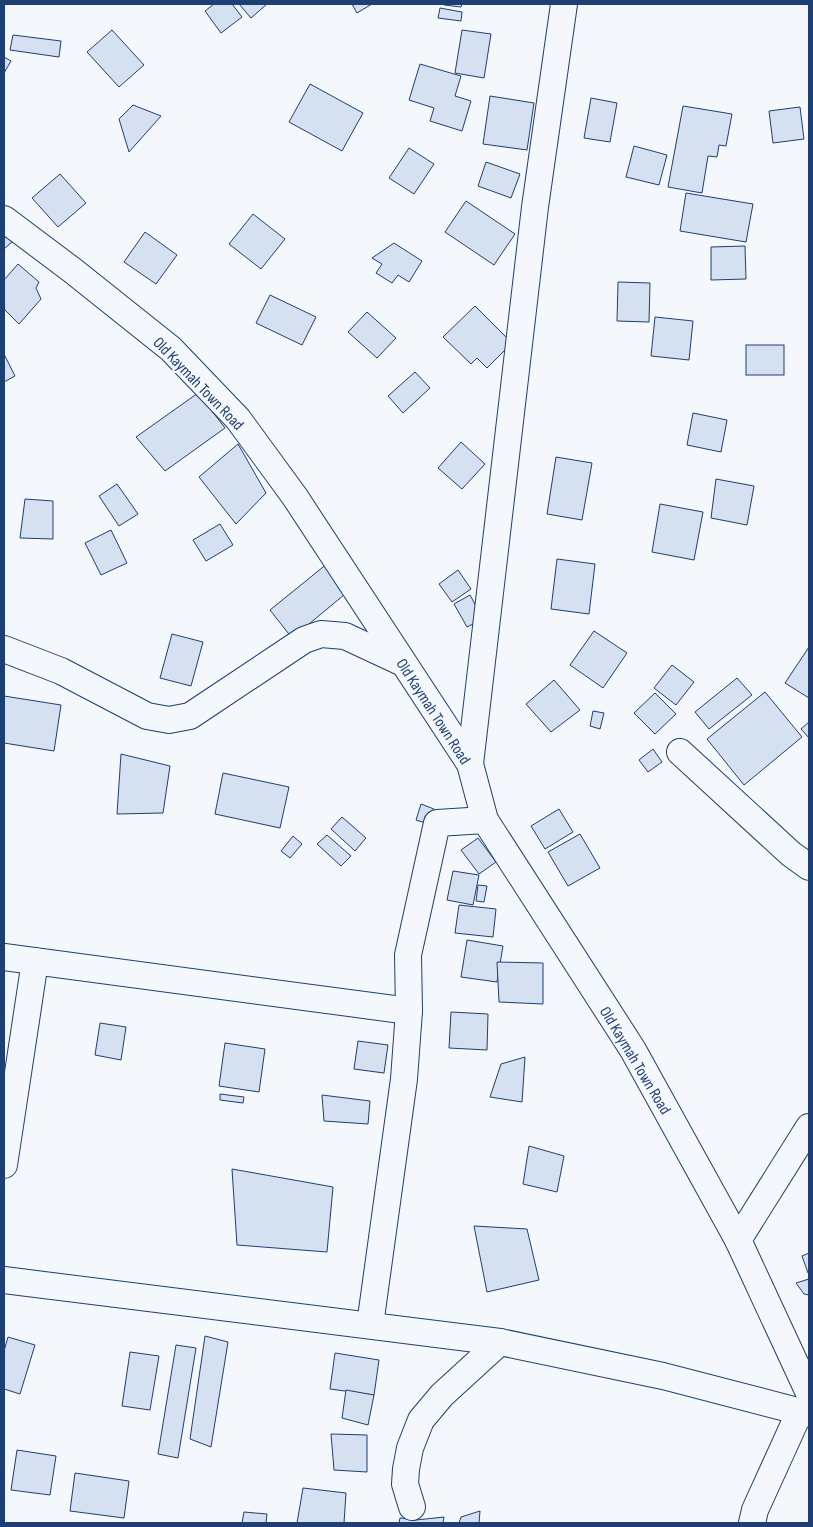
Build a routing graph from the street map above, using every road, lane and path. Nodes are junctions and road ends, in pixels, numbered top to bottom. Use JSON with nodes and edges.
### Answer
{"nodes":[{"id":1,"x":564,"y":4,"type":"edge"},
{"id":2,"x":4,"y":219,"type":"edge"},
{"id":3,"x":4,"y":649,"type":"edge"},
{"id":4,"x":403,"y":663,"type":"junction"},
{"id":5,"x":680,"y":752,"type":"dead end"},
{"id":6,"x":470,"y":764,"type":"junction"},
{"id":7,"x":485,"y":820,"type":"junction"},
{"id":8,"x":809,"y":867,"type":"edge"},
{"id":9,"x":4,"y":957,"type":"edge"},
{"id":10,"x":35,"y":961,"type":"junction"},
{"id":11,"x":409,"y":1011,"type":"junction"},
{"id":12,"x":809,"y":1127,"type":"edge"},
{"id":13,"x":4,"y":1165,"type":"edge"},
{"id":14,"x":738,"y":1240,"type":"junction"},
{"id":15,"x":4,"y":1280,"type":"edge"},
{"id":16,"x":370,"y":1325,"type":"junction"},
{"id":17,"x":500,"y":1342,"type":"junction"},
{"id":18,"x":806,"y":1406,"type":"edge"},
{"id":19,"x":412,"y":1507,"type":"dead end"},
{"id":20,"x":752,"y":1523,"type":"edge"}],
"edges":[{"from":1,"to":6,"type":"street"},
{"from":2,"to":4,"type":"street","name":"Old Kaymah Town Road"},
{"from":3,"to":4,"type":"street"},
{"from":4,"to":6,"type":"street","name":"Old Kaymah Town Road"},
{"from":5,"to":8,"type":"street"},
{"from":6,"to":7,"type":"street","name":"Old Kaymah Town Road"},
{"from":7,"to":11,"type":"street"},
{"from":7,"to":14,"type":"street","name":"Old Kaymah Town Road"},
{"from":9,"to":10,"type":"street"},
{"from":10,"to":11,"type":"street"},
{"from":10,"to":13,"type":"street"},
{"from":11,"to":16,"type":"street"},
{"from":12,"to":14,"type":"street"},
{"from":14,"to":18,"type":"street","name":"Old Kaymah Town Road"},
{"from":15,"to":16,"type":"street"},
{"from":16,"to":17,"type":"street"},
{"from":17,"to":18,"type":"street"},
{"from":17,"to":19,"type":"street"},
{"from":18,"to":20,"type":"street"}]}
